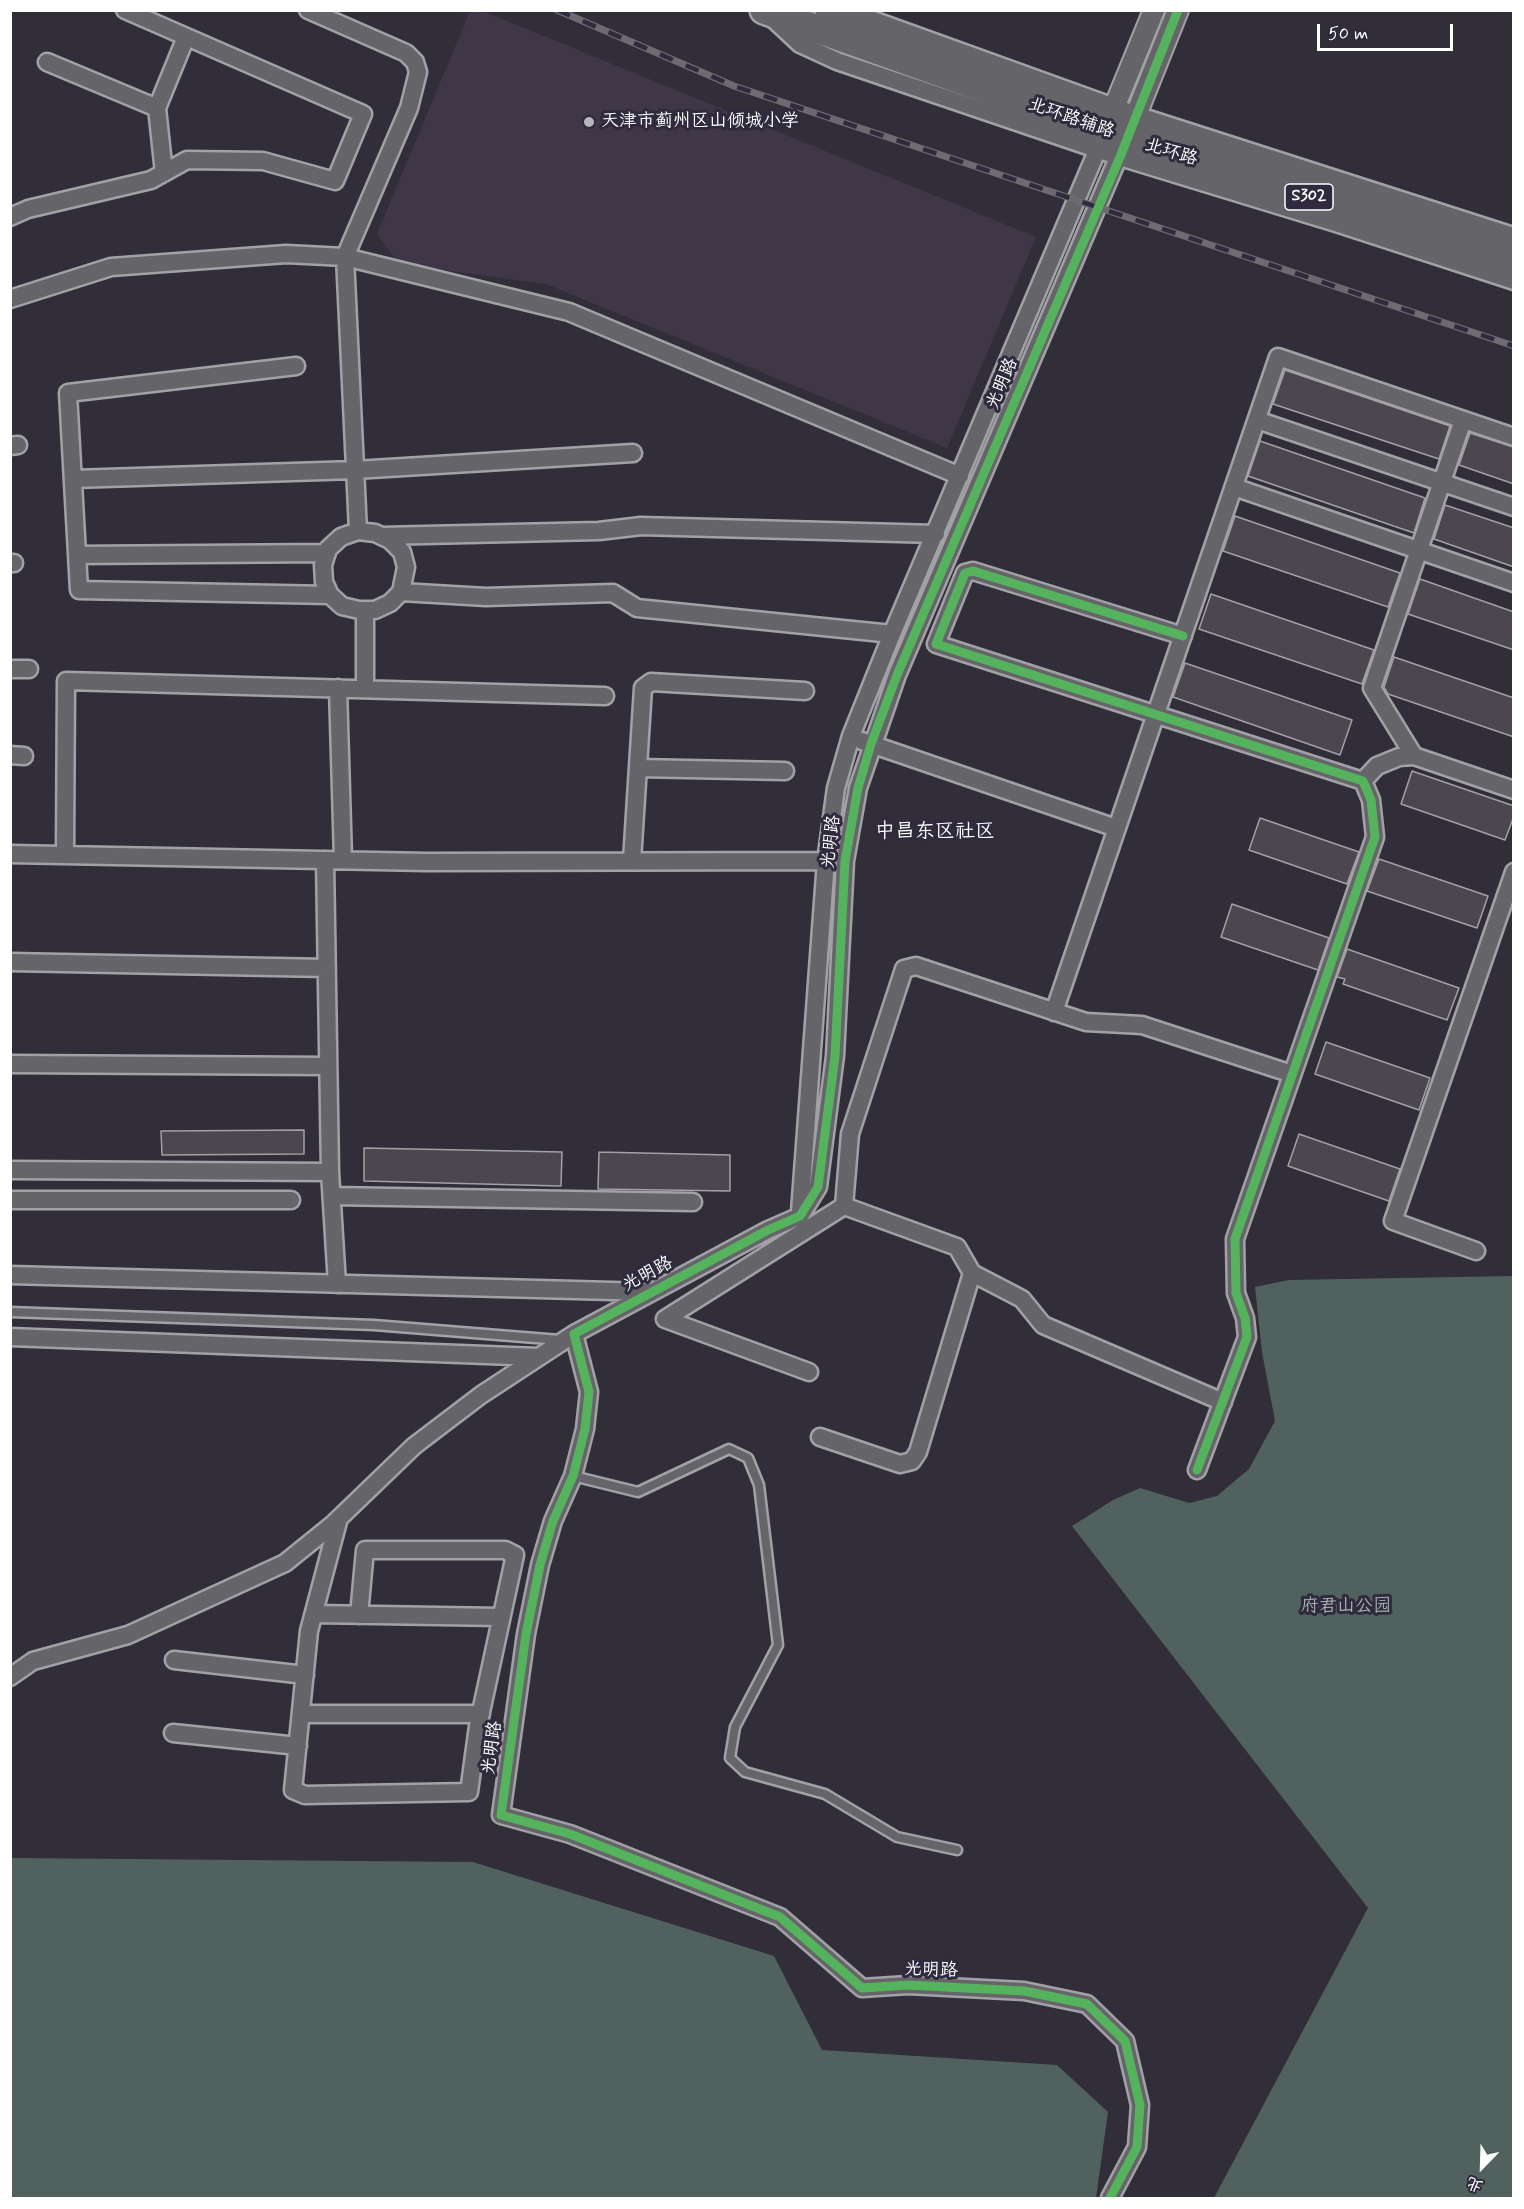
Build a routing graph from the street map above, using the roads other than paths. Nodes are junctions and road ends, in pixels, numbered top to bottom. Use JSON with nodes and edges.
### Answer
{"nodes":[{"id":1,"x":125,"y":10,"type":"edge"},
{"id":2,"x":308,"y":10,"type":"edge"},
{"id":3,"x":829,"y":10,"type":"edge"},
{"id":4,"x":1154,"y":10,"type":"edge"},
{"id":5,"x":1178,"y":10,"type":"edge"},
{"id":6,"x":765,"y":11,"type":"edge"},
{"id":7,"x":186,"y":37,"type":"junction"},
{"id":8,"x":47,"y":62,"type":"dead end"},
{"id":9,"x":157,"y":108,"type":"junction"},
{"id":10,"x":1116,"y":135,"type":"junction"},
{"id":11,"x":164,"y":173,"type":"junction"},
{"id":12,"x":10,"y":217,"type":"edge"},
{"id":13,"x":1514,"y":242,"type":"edge"},
{"id":14,"x":345,"y":257,"type":"junction"},
{"id":15,"x":1514,"y":262,"type":"edge"},
{"id":16,"x":1514,"y":281,"type":"edge"},
{"id":17,"x":12,"y":295,"type":"edge"},
{"id":18,"x":296,"y":366,"type":"dead end"},
{"id":19,"x":1257,"y":420,"type":"junction"},
{"id":20,"x":1463,"y":420,"type":"junction"},
{"id":21,"x":1514,"y":437,"type":"edge"},
{"id":22,"x":633,"y":453,"type":"dead end"},
{"id":23,"x":355,"y":470,"type":"junction"},
{"id":24,"x":960,"y":476,"type":"junction"},
{"id":25,"x":73,"y":479,"type":"junction"},
{"id":26,"x":1442,"y":482,"type":"junction"},
{"id":27,"x":1234,"y":487,"type":"junction"},
{"id":28,"x":1514,"y":507,"type":"edge"},
{"id":29,"x":358,"y":531,"type":"junction"},
{"id":30,"x":936,"y":534,"type":"junction"},
{"id":31,"x":381,"y":536,"type":"junction"},
{"id":32,"x":1418,"y":551,"type":"junction"},
{"id":33,"x":327,"y":553,"type":"junction"},
{"id":34,"x":77,"y":555,"type":"junction"},
{"id":35,"x":1514,"y":584,"type":"edge"},
{"id":36,"x":401,"y":592,"type":"junction"},
{"id":37,"x":330,"y":595,"type":"junction"},
{"id":38,"x":365,"y":610,"type":"junction"},
{"id":39,"x":892,"y":634,"type":"junction"},
{"id":40,"x":1183,"y":636,"type":"junction"},
{"id":41,"x":10,"y":669,"type":"edge"},
{"id":42,"x":29,"y":669,"type":"dead end"},
{"id":43,"x":338,"y":688,"type":"junction"},
{"id":44,"x":365,"y":689,"type":"junction"},
{"id":45,"x":805,"y":691,"type":"dead end"},
{"id":46,"x":605,"y":696,"type":"dead end"},
{"id":47,"x":1155,"y":716,"type":"junction"},
{"id":48,"x":851,"y":736,"type":"junction"},
{"id":49,"x":871,"y":744,"type":"junction"},
{"id":50,"x":1414,"y":756,"type":"junction"},
{"id":51,"x":638,"y":768,"type":"junction"},
{"id":52,"x":784,"y":771,"type":"dead end"},
{"id":53,"x":1363,"y":780,"type":"junction"},
{"id":54,"x":1514,"y":790,"type":"edge"},
{"id":55,"x":1116,"y":828,"type":"junction"},
{"id":56,"x":10,"y":854,"type":"edge"},
{"id":57,"x":65,"y":854,"type":"junction"},
{"id":58,"x":325,"y":860,"type":"junction"},
{"id":59,"x":343,"y":860,"type":"junction"},
{"id":60,"x":632,"y":861,"type":"junction"},
{"id":61,"x":826,"y":861,"type":"junction"},
{"id":62,"x":1514,"y":872,"type":"edge"},
{"id":63,"x":10,"y":962,"type":"edge"},
{"id":64,"x":327,"y":968,"type":"junction"},
{"id":65,"x":1054,"y":1012,"type":"junction"},
{"id":66,"x":10,"y":1064,"type":"edge"},
{"id":67,"x":328,"y":1066,"type":"junction"},
{"id":68,"x":1292,"y":1074,"type":"junction"},
{"id":69,"x":10,"y":1170,"type":"edge"},
{"id":70,"x":330,"y":1172,"type":"junction"},
{"id":71,"x":332,"y":1196,"type":"junction"},
{"id":72,"x":10,"y":1200,"type":"edge"},
{"id":73,"x":291,"y":1200,"type":"dead end"},
{"id":74,"x":693,"y":1202,"type":"dead end"},
{"id":75,"x":844,"y":1206,"type":"junction"},
{"id":76,"x":800,"y":1216,"type":"junction"},
{"id":77,"x":1476,"y":1251,"type":"dead end"},
{"id":78,"x":972,"y":1273,"type":"junction"},
{"id":79,"x":10,"y":1275,"type":"edge"},
{"id":80,"x":337,"y":1284,"type":"junction"},
{"id":81,"x":651,"y":1292,"type":"junction"},
{"id":82,"x":10,"y":1312,"type":"edge"},
{"id":83,"x":10,"y":1337,"type":"edge"},
{"id":84,"x":569,"y":1337,"type":"junction"},
{"id":85,"x":539,"y":1357,"type":"junction"},
{"id":86,"x":809,"y":1372,"type":"dead end"},
{"id":87,"x":1223,"y":1402,"type":"junction"},
{"id":88,"x":820,"y":1437,"type":"dead end"},
{"id":89,"x":1197,"y":1470,"type":"dead end"},
{"id":90,"x":573,"y":1476,"type":"junction"},
{"id":91,"x":339,"y":1518,"type":"junction"},
{"id":92,"x":314,"y":1614,"type":"junction"},
{"id":93,"x":358,"y":1615,"type":"junction"},
{"id":94,"x":501,"y":1617,"type":"junction"},
{"id":95,"x":174,"y":1660,"type":"dead end"},
{"id":96,"x":305,"y":1675,"type":"junction"},
{"id":97,"x":10,"y":1677,"type":"edge"},
{"id":98,"x":301,"y":1714,"type":"junction"},
{"id":99,"x":481,"y":1714,"type":"junction"},
{"id":100,"x":173,"y":1733,"type":"dead end"},
{"id":101,"x":298,"y":1746,"type":"junction"},
{"id":102,"x":957,"y":1850,"type":"dead end"},
{"id":103,"x":1110,"y":2199,"type":"edge"}],
"edges":[{"from":1,"to":7,"type":"street"},
{"from":2,"to":14,"type":"street"},
{"from":3,"to":10,"type":"highway","name":"北环路","number":"S302"},
{"from":4,"to":10,"type":"street","name":"光明路"},
{"from":5,"to":10,"type":"street","name":"光明路"},
{"from":6,"to":10,"type":"highway","name":"北环路","number":"S302"},
{"from":7,"to":9,"type":"street"},
{"from":7,"to":11,"type":"street"},
{"from":8,"to":9,"type":"street"},
{"from":9,"to":11,"type":"street"},
{"from":10,"to":13,"type":"highway","name":"北环路","number":"S302"},
{"from":10,"to":15,"type":"highway","name":"北环路","number":"S302"},
{"from":10,"to":16,"type":"street","name":"北环路辅路"},
{"from":10,"to":24,"type":"street","name":"光明路"},
{"from":10,"to":49,"type":"street","name":"光明路"},
{"from":11,"to":12,"type":"street"},
{"from":14,"to":17,"type":"street"},
{"from":14,"to":23,"type":"street"},
{"from":14,"to":24,"type":"street"},
{"from":18,"to":25,"type":"street"},
{"from":19,"to":20,"type":"street"},
{"from":19,"to":26,"type":"street"},
{"from":19,"to":27,"type":"street"},
{"from":20,"to":21,"type":"street"},
{"from":20,"to":26,"type":"street"},
{"from":22,"to":23,"type":"street"},
{"from":23,"to":25,"type":"street"},
{"from":23,"to":29,"type":"street"},
{"from":24,"to":30,"type":"street","name":"光明路"},
{"from":25,"to":34,"type":"street"},
{"from":26,"to":28,"type":"street"},
{"from":26,"to":32,"type":"street"},
{"from":27,"to":32,"type":"street"},
{"from":27,"to":40,"type":"street"},
{"from":29,"to":31,"type":"street"},
{"from":29,"to":33,"type":"street"},
{"from":30,"to":31,"type":"street"},
{"from":30,"to":39,"type":"street","name":"光明路"},
{"from":31,"to":36,"type":"street"},
{"from":32,"to":35,"type":"street"},
{"from":32,"to":50,"type":"street"},
{"from":33,"to":34,"type":"street"},
{"from":33,"to":37,"type":"street"},
{"from":34,"to":37,"type":"street"},
{"from":36,"to":38,"type":"street"},
{"from":36,"to":39,"type":"street"},
{"from":37,"to":38,"type":"street"},
{"from":38,"to":44,"type":"street"},
{"from":39,"to":48,"type":"street","name":"光明路"},
{"from":40,"to":47,"type":"street"},
{"from":40,"to":47,"type":"street"},
{"from":41,"to":42,"type":"street"},
{"from":43,"to":44,"type":"street"},
{"from":43,"to":57,"type":"street"},
{"from":43,"to":59,"type":"street"},
{"from":44,"to":46,"type":"street"},
{"from":45,"to":51,"type":"street"},
{"from":47,"to":53,"type":"street"},
{"from":47,"to":55,"type":"street"},
{"from":48,"to":49,"type":"street"},
{"from":48,"to":61,"type":"street","name":"光明路"},
{"from":49,"to":55,"type":"street"},
{"from":49,"to":76,"type":"street","name":"光明路"},
{"from":50,"to":53,"type":"street"},
{"from":50,"to":54,"type":"street"},
{"from":51,"to":52,"type":"street"},
{"from":51,"to":60,"type":"street"},
{"from":53,"to":68,"type":"street"},
{"from":55,"to":65,"type":"street"},
{"from":56,"to":57,"type":"street"},
{"from":57,"to":58,"type":"street"},
{"from":58,"to":59,"type":"street"},
{"from":58,"to":64,"type":"street"},
{"from":59,"to":60,"type":"street"},
{"from":60,"to":61,"type":"street"},
{"from":61,"to":76,"type":"street","name":"光明路"},
{"from":62,"to":77,"type":"street"},
{"from":63,"to":64,"type":"street"},
{"from":64,"to":67,"type":"street"},
{"from":65,"to":68,"type":"street"},
{"from":65,"to":75,"type":"street"},
{"from":66,"to":67,"type":"street"},
{"from":67,"to":70,"type":"street"},
{"from":68,"to":87,"type":"street"},
{"from":69,"to":70,"type":"street"},
{"from":70,"to":71,"type":"street"},
{"from":71,"to":74,"type":"street"},
{"from":71,"to":80,"type":"street"},
{"from":72,"to":73,"type":"street"},
{"from":75,"to":78,"type":"street"},
{"from":75,"to":86,"type":"street"},
{"from":76,"to":81,"type":"street","name":"光明路"},
{"from":78,"to":87,"type":"street"},
{"from":78,"to":88,"type":"street"},
{"from":79,"to":80,"type":"street"},
{"from":80,"to":81,"type":"street"},
{"from":81,"to":84,"type":"street","name":"光明路"},
{"from":82,"to":84,"type":"lane"},
{"from":83,"to":85,"type":"street"},
{"from":84,"to":85,"type":"street"},
{"from":84,"to":90,"type":"street","name":"光明路"},
{"from":85,"to":91,"type":"street"},
{"from":87,"to":89,"type":"street"},
{"from":90,"to":102,"type":"lane"},
{"from":90,"to":103,"type":"street","name":"光明路"},
{"from":91,"to":92,"type":"street"},
{"from":91,"to":97,"type":"street"},
{"from":92,"to":93,"type":"street"},
{"from":92,"to":96,"type":"street"},
{"from":93,"to":94,"type":"street"},
{"from":93,"to":94,"type":"street"},
{"from":94,"to":99,"type":"street"},
{"from":95,"to":96,"type":"street"},
{"from":96,"to":98,"type":"street"},
{"from":98,"to":99,"type":"street"},
{"from":98,"to":101,"type":"street"},
{"from":99,"to":101,"type":"street"},
{"from":100,"to":101,"type":"street"}]}
